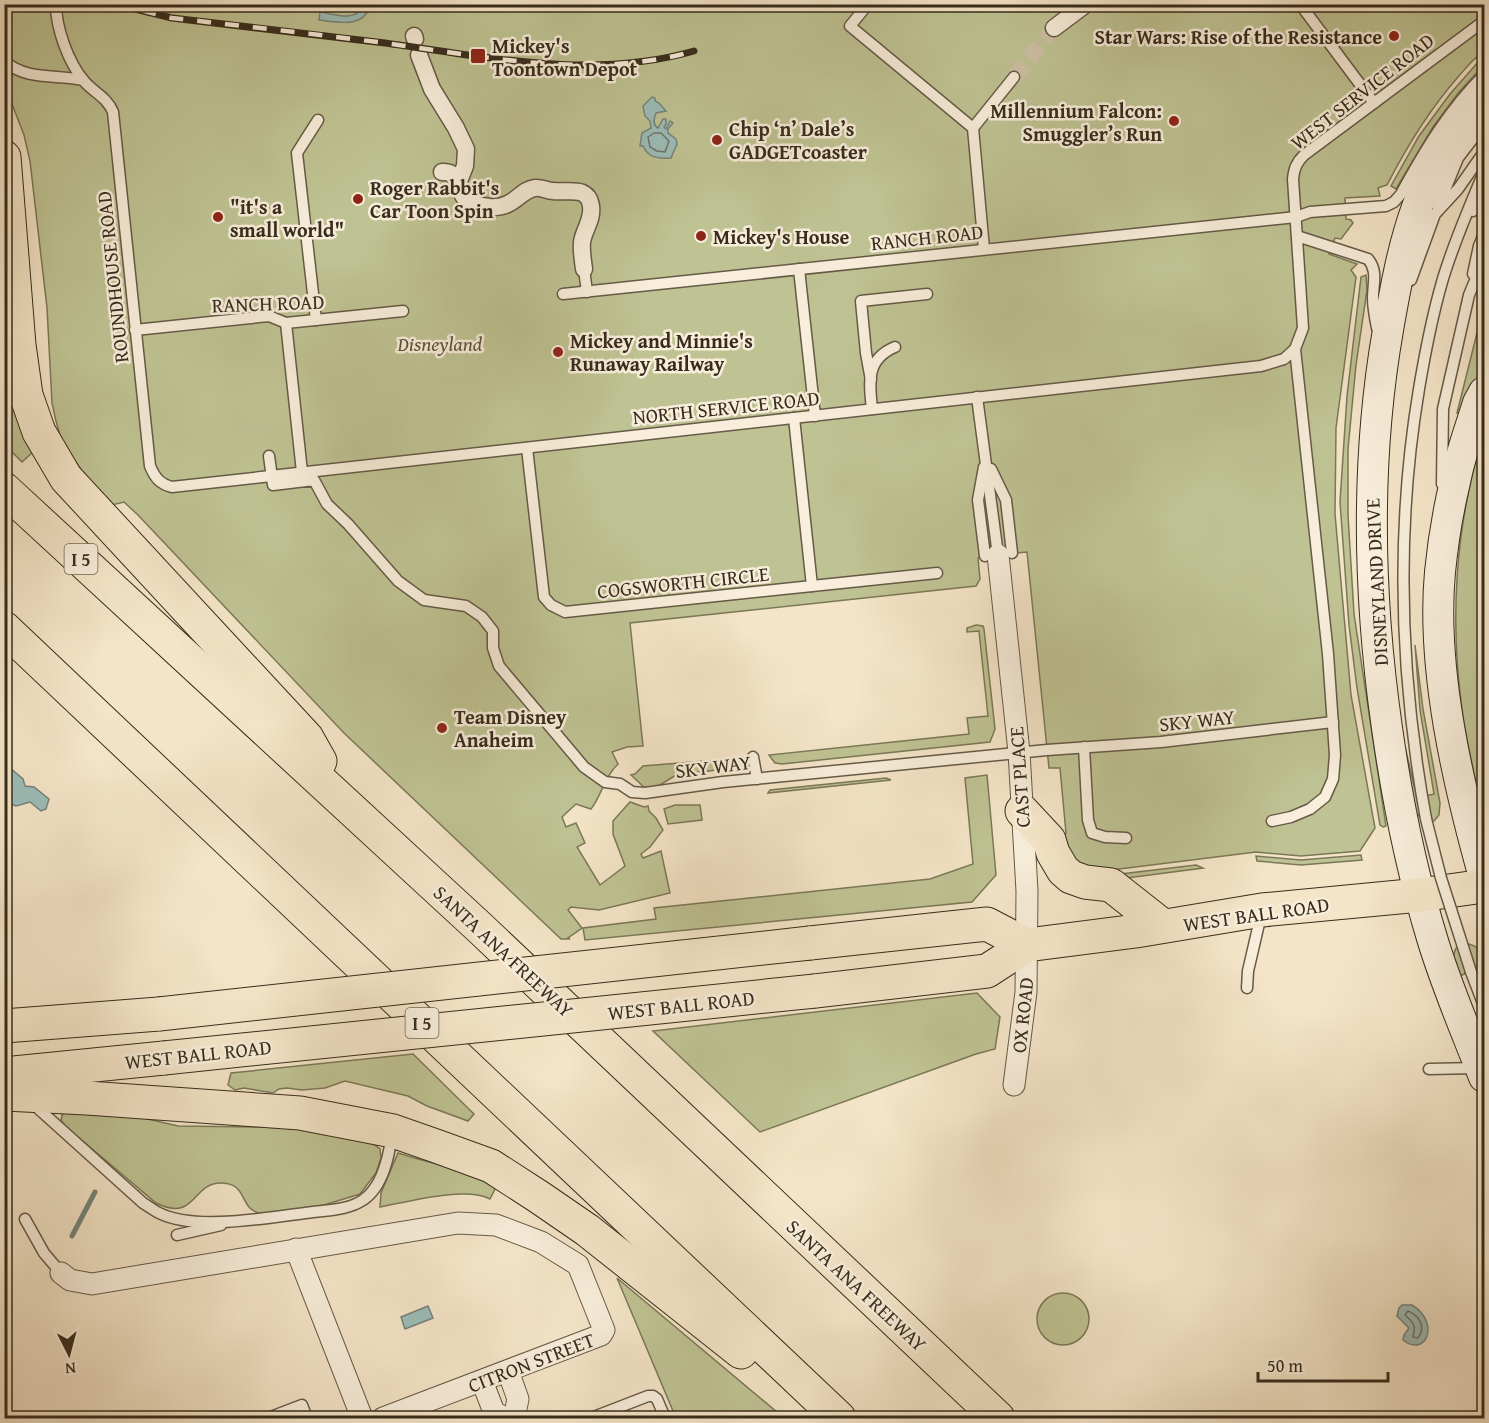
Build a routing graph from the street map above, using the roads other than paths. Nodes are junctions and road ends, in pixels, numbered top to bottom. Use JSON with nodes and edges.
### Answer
{"nodes":[{"id":1,"x":56,"y":4,"type":"edge"},
{"id":2,"x":868,"y":4,"type":"edge"},
{"id":3,"x":1086,"y":4,"type":"edge"},
{"id":4,"x":1300,"y":4,"type":"edge"},
{"id":5,"x":1485,"y":21,"type":"edge"},
{"id":6,"x":1054,"y":28,"type":"tunnel mouth"},
{"id":7,"x":416,"y":43,"type":"dead end"},
{"id":8,"x":4,"y":61,"type":"edge"},
{"id":9,"x":1485,"y":75,"type":"edge"},
{"id":10,"x":1014,"y":77,"type":"tunnel mouth"},
{"id":11,"x":83,"y":80,"type":"junction"},
{"id":12,"x":1485,"y":98,"type":"edge"},
{"id":13,"x":1374,"y":104,"type":"junction"},
{"id":14,"x":318,"y":120,"type":"dead end"},
{"id":15,"x":1485,"y":124,"type":"edge"},
{"id":16,"x":973,"y":128,"type":"junction"},
{"id":17,"x":1485,"y":152,"type":"edge"},
{"id":18,"x":4,"y":157,"type":"edge"},
{"id":19,"x":442,"y":172,"type":"dead end"},
{"id":20,"x":1485,"y":172,"type":"edge"},
{"id":21,"x":459,"y":182,"type":"junction"},
{"id":22,"x":1485,"y":187,"type":"edge"},
{"id":23,"x":1485,"y":195,"type":"edge"},
{"id":24,"x":1435,"y":214,"type":"junction"},
{"id":25,"x":1296,"y":217,"type":"junction"},
{"id":26,"x":1464,"y":223,"type":"junction"},
{"id":27,"x":1485,"y":234,"type":"edge"},
{"id":28,"x":1297,"y":236,"type":"junction"},
{"id":29,"x":984,"y":249,"type":"junction"},
{"id":30,"x":1485,"y":260,"type":"edge"},
{"id":31,"x":799,"y":268,"type":"junction"},
{"id":32,"x":584,"y":269,"type":"joint"},
{"id":33,"x":587,"y":292,"type":"junction"},
{"id":34,"x":563,"y":294,"type":"dead end"},
{"id":35,"x":927,"y":294,"type":"dead end"},
{"id":36,"x":1469,"y":295,"type":"junction"},
{"id":37,"x":403,"y":311,"type":"dead end"},
{"id":38,"x":316,"y":320,"type":"junction"},
{"id":39,"x":286,"y":323,"type":"junction"},
{"id":40,"x":135,"y":330,"type":"junction"},
{"id":41,"x":895,"y":348,"type":"dead end"},
{"id":42,"x":1295,"y":350,"type":"junction"},
{"id":43,"x":1381,"y":367,"type":"junction"},
{"id":44,"x":871,"y":380,"type":"junction"},
{"id":45,"x":1485,"y":392,"type":"edge"},
{"id":46,"x":977,"y":397,"type":"junction"},
{"id":47,"x":872,"y":409,"type":"junction"},
{"id":48,"x":815,"y":416,"type":"junction"},
{"id":49,"x":794,"y":418,"type":"junction"},
{"id":50,"x":527,"y":448,"type":"junction"},
{"id":51,"x":269,"y":456,"type":"dead end"},
{"id":52,"x":986,"y":458,"type":"junction"},
{"id":53,"x":302,"y":472,"type":"junction"},
{"id":54,"x":272,"y":476,"type":"junction"},
{"id":55,"x":157,"y":480,"type":"joint"},
{"id":56,"x":4,"y":489,"type":"edge"},
{"id":57,"x":998,"y":555,"type":"junction"},
{"id":58,"x":1440,"y":571,"type":"junction"},
{"id":59,"x":937,"y":573,"type":"dead end"},
{"id":60,"x":812,"y":586,"type":"junction"},
{"id":61,"x":4,"y":628,"type":"edge"},
{"id":62,"x":1333,"y":722,"type":"junction"},
{"id":63,"x":1084,"y":747,"type":"junction"},
{"id":64,"x":1018,"y":753,"type":"junction"},
{"id":65,"x":753,"y":757,"type":"dead end"},
{"id":66,"x":757,"y":779,"type":"junction"},
{"id":67,"x":341,"y":800,"type":"junction"},
{"id":68,"x":1022,"y":811,"type":"junction"},
{"id":69,"x":1272,"y":821,"type":"dead end"},
{"id":70,"x":1126,"y":838,"type":"dead end"},
{"id":71,"x":1485,"y":877,"type":"edge"},
{"id":72,"x":1485,"y":886,"type":"edge"},
{"id":73,"x":1420,"y":895,"type":"junction"},
{"id":74,"x":1262,"y":910,"type":"junction"},
{"id":75,"x":1163,"y":926,"type":"junction"},
{"id":76,"x":1027,"y":945,"type":"junction"},
{"id":77,"x":1247,"y":988,"type":"dead end"},
{"id":78,"x":1485,"y":1006,"type":"edge"},
{"id":79,"x":4,"y":1026,"type":"edge"},
{"id":80,"x":1430,"y":1069,"type":"dead end"},
{"id":81,"x":1483,"y":1073,"type":"edge"},
{"id":82,"x":1014,"y":1084,"type":"dead end"},
{"id":83,"x":10,"y":1088,"type":"edge"},
{"id":84,"x":393,"y":1131,"type":"junction"},
{"id":85,"x":25,"y":1219,"type":"dead end"},
{"id":86,"x":236,"y":1222,"type":"junction"},
{"id":87,"x":177,"y":1234,"type":"dead end"},
{"id":88,"x":296,"y":1249,"type":"junction"},
{"id":89,"x":61,"y":1274,"type":"joint"},
{"id":90,"x":508,"y":1371,"type":"junction"},
{"id":91,"x":482,"y":1381,"type":"junction"},
{"id":92,"x":268,"y":1419,"type":"edge"},
{"id":93,"x":307,"y":1419,"type":"edge"},
{"id":94,"x":362,"y":1419,"type":"edge"},
{"id":95,"x":383,"y":1419,"type":"edge"},
{"id":96,"x":505,"y":1419,"type":"edge"},
{"id":97,"x":514,"y":1419,"type":"edge"},
{"id":98,"x":591,"y":1419,"type":"edge"},
{"id":99,"x":665,"y":1419,"type":"edge"},
{"id":100,"x":824,"y":1419,"type":"edge"},
{"id":101,"x":839,"y":1419,"type":"edge"},
{"id":102,"x":998,"y":1419,"type":"edge"}],
"edges":[{"from":1,"to":11,"type":"lane"},
{"from":2,"to":16,"type":"lane"},
{"from":3,"to":6,"type":"street"},
{"from":4,"to":13,"type":"lane"},
{"from":5,"to":13,"type":"lane","name":"WEST SERVICE ROAD"},
{"from":7,"to":21,"type":"street"},
{"from":8,"to":11,"type":"lane"},
{"from":9,"to":25,"type":"lane","name":"RANCH ROAD"},
{"from":10,"to":16,"type":"lane"},
{"from":11,"to":40,"type":"lane","name":"ROUNDHOUSE ROAD"},
{"from":12,"to":43,"type":"main road","name":"DISNEYLAND DRIVE"},
{"from":13,"to":25,"type":"lane","name":"WEST SERVICE ROAD"},
{"from":14,"to":38,"type":"lane"},
{"from":15,"to":24,"type":"lane"},
{"from":16,"to":29,"type":"lane"},
{"from":17,"to":24,"type":"lane"},
{"from":18,"to":67,"type":"main road"},
{"from":19,"to":21,"type":"street"},
{"from":20,"to":26,"type":"lane"},
{"from":21,"to":32,"type":"street"},
{"from":22,"to":26,"type":"lane"},
{"from":23,"to":26,"type":"lane"},
{"from":24,"to":43,"type":"lane"},
{"from":25,"to":28,"type":"lane","name":"WEST SERVICE ROAD"},
{"from":25,"to":29,"type":"lane","name":"RANCH ROAD"},
{"from":26,"to":78,"type":"lane","bridge":true},
{"from":27,"to":36,"type":"lane"},
{"from":28,"to":42,"type":"lane","name":"WEST SERVICE ROAD"},
{"from":28,"to":43,"type":"lane"},
{"from":29,"to":31,"type":"lane","name":"RANCH ROAD"},
{"from":30,"to":36,"type":"lane"},
{"from":31,"to":33,"type":"lane","name":"RANCH ROAD"},
{"from":31,"to":48,"type":"lane"},
{"from":32,"to":33,"type":"lane"},
{"from":33,"to":34,"type":"lane","name":"RANCH ROAD"},
{"from":35,"to":44,"type":"lane"},
{"from":36,"to":58,"type":"lane"},
{"from":37,"to":38,"type":"lane","name":"RANCH ROAD"},
{"from":38,"to":39,"type":"lane","name":"RANCH ROAD"},
{"from":39,"to":40,"type":"lane","name":"RANCH ROAD"},
{"from":39,"to":53,"type":"lane"},
{"from":40,"to":55,"type":"lane","name":"ROUNDHOUSE ROAD"},
{"from":41,"to":44,"type":"lane"},
{"from":42,"to":46,"type":"lane","name":"NORTH SERVICE ROAD"},
{"from":42,"to":62,"type":"lane","name":"WEST SERVICE ROAD"},
{"from":43,"to":73,"type":"main road","name":"DISNEYLAND DRIVE"},
{"from":44,"to":47,"type":"lane"},
{"from":45,"to":58,"type":"main road"},
{"from":46,"to":47,"type":"lane","name":"NORTH SERVICE ROAD"},
{"from":46,"to":52,"type":"lane","name":"CAST PLACE"},
{"from":47,"to":48,"type":"lane","name":"NORTH SERVICE ROAD"},
{"from":48,"to":49,"type":"lane","name":"NORTH SERVICE ROAD"},
{"from":49,"to":50,"type":"lane","name":"NORTH SERVICE ROAD"},
{"from":49,"to":60,"type":"lane"},
{"from":50,"to":53,"type":"lane","name":"NORTH SERVICE ROAD"},
{"from":50,"to":60,"type":"lane","name":"COGSWORTH CIRCLE"},
{"from":51,"to":54,"type":"lane"},
{"from":52,"to":57,"type":"lane","name":"CAST PLACE"},
{"from":52,"to":57,"type":"lane","name":"CAST PLACE"},
{"from":53,"to":54,"type":"lane","name":"NORTH SERVICE ROAD"},
{"from":54,"to":55,"type":"lane","name":"NORTH SERVICE ROAD"},
{"from":54,"to":66,"type":"lane","name":"SKY WAY"},
{"from":56,"to":67,"type":"main road","name":"SANTA ANA FREEWAY","number":"I 5"},
{"from":57,"to":64,"type":"street","name":"CAST PLACE"},
{"from":58,"to":71,"type":"main road"},
{"from":59,"to":60,"type":"lane","name":"COGSWORTH CIRCLE"},
{"from":61,"to":101,"type":"main road","number":"I 5"},
{"from":62,"to":63,"type":"lane","name":"SKY WAY"},
{"from":62,"to":69,"type":"lane","name":"WEST SERVICE ROAD"},
{"from":63,"to":64,"type":"lane","name":"SKY WAY"},
{"from":63,"to":70,"type":"lane"},
{"from":64,"to":66,"type":"lane","name":"SKY WAY"},
{"from":64,"to":68,"type":"street","name":"CAST PLACE"},
{"from":65,"to":66,"type":"lane"},
{"from":67,"to":102,"type":"main road","name":"SANTA ANA FREEWAY","number":"I 5"},
{"from":68,"to":75,"type":"main road"},
{"from":68,"to":76,"type":"street","name":"CAST PLACE"},
{"from":72,"to":73,"type":"main road","name":"WEST BALL ROAD"},
{"from":73,"to":74,"type":"main road","name":"WEST BALL ROAD"},
{"from":73,"to":81,"type":"main road","name":"DISNEYLAND DRIVE"},
{"from":74,"to":75,"type":"main road","name":"WEST BALL ROAD"},
{"from":74,"to":77,"type":"lane"},
{"from":75,"to":76,"type":"main road","name":"WEST BALL ROAD"},
{"from":76,"to":79,"type":"main road","bridge":true},
{"from":76,"to":82,"type":"street","name":"OX ROAD"},
{"from":76,"to":83,"type":"main road","name":"WEST BALL ROAD","bridge":true},
{"from":80,"to":81,"type":"lane"},
{"from":83,"to":84,"type":"main road"},
{"from":83,"to":86,"type":"lane"},
{"from":84,"to":86,"type":"lane"},
{"from":84,"to":100,"type":"main road"},
{"from":85,"to":89,"type":"lane"},
{"from":86,"to":87,"type":"lane"},
{"from":88,"to":89,"type":"street","name":"CITRON STREET"},
{"from":88,"to":90,"type":"street","name":"CITRON STREET"},
{"from":88,"to":94,"type":"street"},
{"from":90,"to":91,"type":"street","name":"CITRON STREET"},
{"from":90,"to":97,"type":"street"},
{"from":91,"to":95,"type":"street","name":"CITRON STREET"},
{"from":91,"to":96,"type":"street"},
{"from":92,"to":93,"type":"lane"},
{"from":98,"to":99,"type":"lane"}]}
